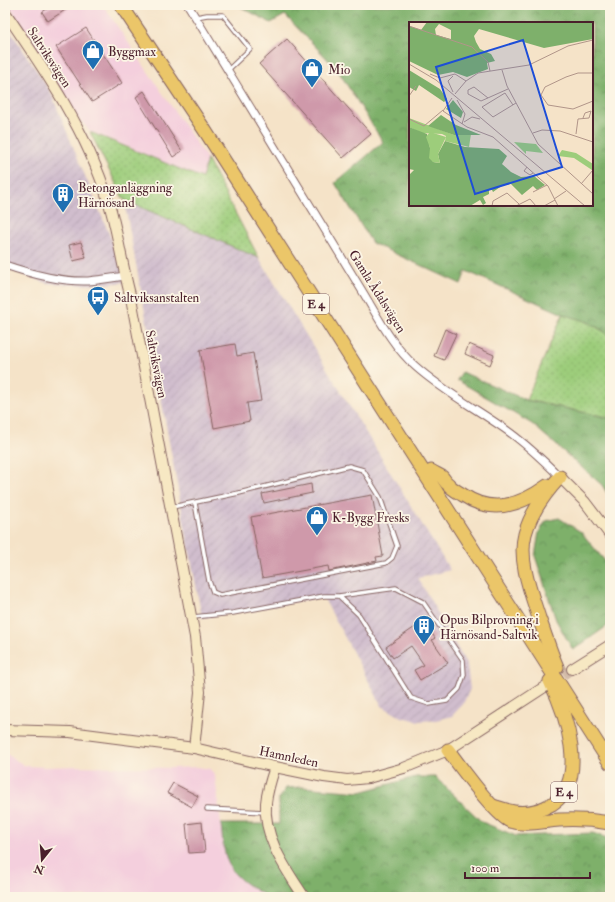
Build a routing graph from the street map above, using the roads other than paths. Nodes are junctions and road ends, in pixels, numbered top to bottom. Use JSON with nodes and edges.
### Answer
{"nodes":[{"id":1,"x":121,"y":5,"type":"edge"},
{"id":2,"x":132,"y":5,"type":"edge"},
{"id":3,"x":188,"y":5,"type":"edge"},
{"id":4,"x":5,"y":12,"type":"edge"},
{"id":5,"x":196,"y":17,"type":"junction"},
{"id":6,"x":228,"y":70,"type":"junction"},
{"id":7,"x":5,"y":265,"type":"edge"},
{"id":8,"x":125,"y":276,"type":"junction"},
{"id":9,"x":431,"y":471,"type":"junction"},
{"id":10,"x":560,"y":477,"type":"junction"},
{"id":11,"x":195,"y":503,"type":"junction"},
{"id":12,"x":171,"y":508,"type":"junction"},
{"id":13,"x":610,"y":535,"type":"edge"},
{"id":14,"x":339,"y":596,"type":"junction"},
{"id":15,"x":192,"y":618,"type":"junction"},
{"id":16,"x":610,"y":644,"type":"edge"},
{"id":17,"x":553,"y":668,"type":"junction"},
{"id":18,"x":572,"y":669,"type":"tunnel mouth"},
{"id":19,"x":546,"y":686,"type":"tunnel mouth"},
{"id":20,"x":5,"y":730,"type":"edge"},
{"id":21,"x":194,"y":748,"type":"junction"},
{"id":22,"x":610,"y":748,"type":"edge"},
{"id":23,"x":448,"y":750,"type":"junction"},
{"id":24,"x":610,"y":763,"type":"edge"},
{"id":25,"x":275,"y":767,"type":"junction"},
{"id":26,"x":493,"y":806,"type":"junction"},
{"id":27,"x":207,"y":809,"type":"dead end"},
{"id":28,"x":266,"y":812,"type":"junction"},
{"id":29,"x":610,"y":823,"type":"edge"},
{"id":30,"x":304,"y":897,"type":"edge"}],
"edges":[{"from":1,"to":17,"type":"highway","number":"E 4"},
{"from":2,"to":9,"type":"highway","number":"E 4"},
{"from":3,"to":5,"type":"street","name":"Gamla Ådalsvägen"},
{"from":4,"to":8,"type":"street","name":"Saltviksvägen"},
{"from":5,"to":6,"type":"street","name":"Gamla Ådalsvägen"},
{"from":5,"to":6,"type":"lane"},
{"from":6,"to":10,"type":"street","name":"Gamla Ådalsvägen"},
{"from":7,"to":8,"type":"street"},
{"from":8,"to":12,"type":"street","name":"Saltviksvägen"},
{"from":9,"to":10,"type":"highway","number":"E 4"},
{"from":9,"to":17,"type":"highway","number":"E 4"},
{"from":10,"to":13,"type":"street","name":"Gamla Ådalsvägen"},
{"from":10,"to":17,"type":"highway","number":"E 4"},
{"from":11,"to":11,"type":"lane"},
{"from":11,"to":12,"type":"lane"},
{"from":12,"to":15,"type":"street","name":"Saltviksvägen"},
{"from":14,"to":14,"type":"lane"},
{"from":14,"to":15,"type":"lane"},
{"from":15,"to":21,"type":"street","name":"Saltviksvägen"},
{"from":16,"to":18,"type":"street"},
{"from":17,"to":22,"type":"highway","number":"E 4"},
{"from":17,"to":24,"type":"highway","number":"E 4"},
{"from":17,"to":26,"type":"highway","number":"E 4"},
{"from":19,"to":23,"type":"street","name":"Hamnleden"},
{"from":20,"to":21,"type":"street","name":"Hamnleden"},
{"from":21,"to":25,"type":"street","name":"Hamnleden"},
{"from":23,"to":25,"type":"street","name":"Hamnleden"},
{"from":23,"to":26,"type":"highway","number":"E 4"},
{"from":25,"to":28,"type":"street"},
{"from":26,"to":29,"type":"highway","number":"E 4"},
{"from":27,"to":28,"type":"lane"},
{"from":28,"to":30,"type":"street"}]}
